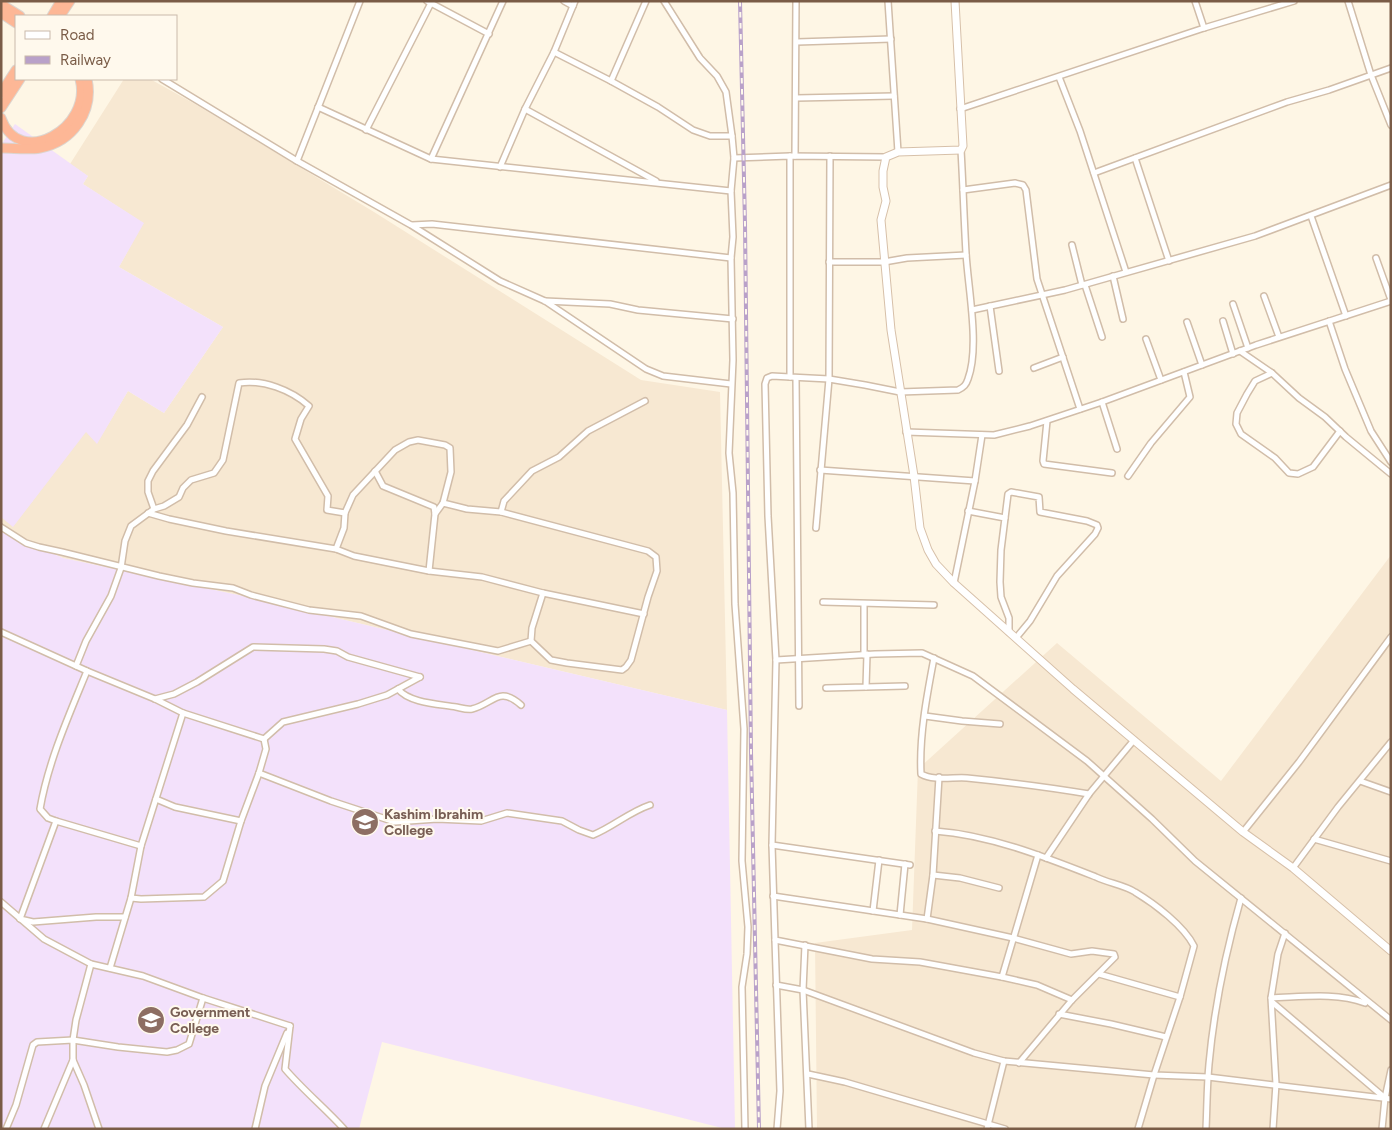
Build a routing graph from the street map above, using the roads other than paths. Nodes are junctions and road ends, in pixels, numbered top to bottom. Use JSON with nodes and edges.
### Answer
{"nodes":[{"id":1,"x":61,"y":1,"type":"edge"},
{"id":2,"x":70,"y":1,"type":"edge"},
{"id":3,"x":360,"y":1,"type":"edge"},
{"id":4,"x":503,"y":1,"type":"edge"},
{"id":5,"x":564,"y":1,"type":"edge"},
{"id":6,"x":646,"y":1,"type":"edge"},
{"id":7,"x":664,"y":1,"type":"edge"},
{"id":8,"x":796,"y":1,"type":"edge"},
{"id":9,"x":888,"y":1,"type":"edge"},
{"id":10,"x":955,"y":1,"type":"edge"},
{"id":11,"x":1195,"y":1,"type":"edge"},
{"id":12,"x":1294,"y":1,"type":"edge"},
{"id":13,"x":1348,"y":1,"type":"edge"},
{"id":14,"x":429,"y":2,"type":"edge"},
{"id":15,"x":1,"y":4,"type":"edge"},
{"id":16,"x":574,"y":4,"type":"edge"},
{"id":17,"x":1,"y":13,"type":"edge"},
{"id":18,"x":18,"y":15,"type":"edge"},
{"id":19,"x":53,"y":15,"type":"edge"},
{"id":20,"x":63,"y":15,"type":"edge"},
{"id":21,"x":15,"y":22,"type":"edge"},
{"id":22,"x":1204,"y":28,"type":"junction"},
{"id":23,"x":489,"y":34,"type":"junction"},
{"id":24,"x":891,"y":39,"type":"junction"},
{"id":25,"x":797,"y":42,"type":"junction"},
{"id":26,"x":554,"y":52,"type":"junction"},
{"id":27,"x":1391,"y":68,"type":"edge"},
{"id":28,"x":15,"y":72,"type":"edge"},
{"id":29,"x":1371,"y":74,"type":"junction"},
{"id":30,"x":1059,"y":77,"type":"junction"},
{"id":31,"x":19,"y":80,"type":"edge"},
{"id":32,"x":80,"y":80,"type":"edge"},
{"id":33,"x":87,"y":80,"type":"edge"},
{"id":34,"x":164,"y":80,"type":"edge"},
{"id":35,"x":611,"y":81,"type":"junction"},
{"id":36,"x":1,"y":93,"type":"edge"},
{"id":37,"x":894,"y":96,"type":"junction"},
{"id":38,"x":796,"y":98,"type":"junction"},
{"id":39,"x":318,"y":107,"type":"junction"},
{"id":40,"x":1,"y":108,"type":"edge"},
{"id":41,"x":525,"y":109,"type":"junction"},
{"id":42,"x":960,"y":109,"type":"junction"},
{"id":43,"x":1,"y":118,"type":"edge"},
{"id":44,"x":1391,"y":125,"type":"edge"},
{"id":45,"x":366,"y":130,"type":"junction"},
{"id":46,"x":732,"y":136,"type":"junction"},
{"id":47,"x":1,"y":148,"type":"edge"},
{"id":48,"x":961,"y":150,"type":"junction"},
{"id":49,"x":898,"y":152,"type":"junction"},
{"id":50,"x":793,"y":156,"type":"junction"},
{"id":51,"x":830,"y":156,"type":"junction"},
{"id":52,"x":886,"y":157,"type":"junction"},
{"id":53,"x":734,"y":158,"type":"junction"},
{"id":54,"x":1135,"y":158,"type":"junction"},
{"id":55,"x":431,"y":160,"type":"junction"},
{"id":56,"x":297,"y":161,"type":"junction"},
{"id":57,"x":500,"y":167,"type":"junction"},
{"id":58,"x":1094,"y":173,"type":"junction"},
{"id":59,"x":658,"y":182,"type":"junction"},
{"id":60,"x":1391,"y":185,"type":"edge"},
{"id":61,"x":963,"y":190,"type":"junction"},
{"id":62,"x":731,"y":191,"type":"junction"},
{"id":63,"x":1311,"y":216,"type":"junction"},
{"id":64,"x":411,"y":225,"type":"junction"},
{"id":65,"x":1072,"y":245,"type":"dead end"},
{"id":66,"x":966,"y":255,"type":"junction"},
{"id":67,"x":731,"y":258,"type":"junction"},
{"id":68,"x":1376,"y":258,"type":"dead end"},
{"id":69,"x":1169,"y":261,"type":"junction"},
{"id":70,"x":829,"y":262,"type":"junction"},
{"id":71,"x":884,"y":262,"type":"junction"},
{"id":72,"x":1126,"y":272,"type":"junction"},
{"id":73,"x":1112,"y":276,"type":"junction"},
{"id":74,"x":1083,"y":285,"type":"junction"},
{"id":75,"x":1042,"y":295,"type":"junction"},
{"id":76,"x":1264,"y":296,"type":"dead end"},
{"id":77,"x":1391,"y":300,"type":"edge"},
{"id":78,"x":545,"y":301,"type":"junction"},
{"id":79,"x":1233,"y":304,"type":"dead end"},
{"id":80,"x":990,"y":306,"type":"junction"},
{"id":81,"x":972,"y":310,"type":"junction"},
{"id":82,"x":1346,"y":316,"type":"junction"},
{"id":83,"x":733,"y":319,"type":"junction"},
{"id":84,"x":1124,"y":319,"type":"dead end"},
{"id":85,"x":1222,"y":321,"type":"dead end"},
{"id":86,"x":1329,"y":321,"type":"junction"},
{"id":87,"x":1188,"y":322,"type":"dead end"},
{"id":88,"x":1102,"y":337,"type":"dead end"},
{"id":89,"x":1279,"y":337,"type":"junction"},
{"id":90,"x":1146,"y":339,"type":"dead end"},
{"id":91,"x":1248,"y":348,"type":"junction"},
{"id":92,"x":1240,"y":351,"type":"junction"},
{"id":93,"x":1233,"y":354,"type":"junction"},
{"id":94,"x":1063,"y":357,"type":"junction"},
{"id":95,"x":1202,"y":365,"type":"junction"},
{"id":96,"x":1034,"y":368,"type":"dead end"},
{"id":97,"x":998,"y":370,"type":"dead end"},
{"id":98,"x":1184,"y":372,"type":"junction"},
{"id":99,"x":1272,"y":373,"type":"junction"},
{"id":100,"x":793,"y":377,"type":"junction"},
{"id":101,"x":829,"y":379,"type":"junction"},
{"id":102,"x":1161,"y":380,"type":"junction"},
{"id":103,"x":731,"y":384,"type":"junction"},
{"id":104,"x":900,"y":392,"type":"junction"},
{"id":105,"x":202,"y":397,"type":"dead end"},
{"id":106,"x":644,"y":401,"type":"dead end"},
{"id":107,"x":1102,"y":402,"type":"junction"},
{"id":108,"x":1080,"y":409,"type":"junction"},
{"id":109,"x":1048,"y":421,"type":"junction"},
{"id":110,"x":1340,"y":431,"type":"junction"},
{"id":111,"x":906,"y":432,"type":"junction"},
{"id":112,"x":982,"y":435,"type":"junction"},
{"id":113,"x":1117,"y":449,"type":"dead end"},
{"id":114,"x":1391,"y":462,"type":"edge"},
{"id":115,"x":820,"y":470,"type":"junction"},
{"id":116,"x":375,"y":471,"type":"junction"},
{"id":117,"x":1112,"y":473,"type":"dead end"},
{"id":118,"x":1391,"y":474,"type":"edge"},
{"id":119,"x":914,"y":476,"type":"junction"},
{"id":120,"x":1128,"y":476,"type":"dead end"},
{"id":121,"x":974,"y":481,"type":"junction"},
{"id":122,"x":443,"y":503,"type":"junction"},
{"id":123,"x":154,"y":508,"type":"junction"},
{"id":124,"x":968,"y":511,"type":"junction"},
{"id":125,"x":501,"y":512,"type":"junction"},
{"id":126,"x":148,"y":513,"type":"junction"},
{"id":127,"x":345,"y":514,"type":"junction"},
{"id":128,"x":434,"y":514,"type":"junction"},
{"id":129,"x":1005,"y":518,"type":"junction"},
{"id":130,"x":1,"y":526,"type":"edge"},
{"id":131,"x":816,"y":528,"type":"dead end"},
{"id":132,"x":336,"y":549,"type":"junction"},
{"id":133,"x":121,"y":568,"type":"junction"},
{"id":134,"x":429,"y":571,"type":"junction"},
{"id":135,"x":954,"y":583,"type":"junction"},
{"id":136,"x":543,"y":593,"type":"junction"},
{"id":137,"x":823,"y":602,"type":"dead end"},
{"id":138,"x":864,"y":604,"type":"junction"},
{"id":139,"x":934,"y":605,"type":"dead end"},
{"id":140,"x":644,"y":614,"type":"junction"},
{"id":141,"x":1,"y":632,"type":"edge"},
{"id":142,"x":1009,"y":632,"type":"junction"},
{"id":143,"x":1391,"y":636,"type":"edge"},
{"id":144,"x":1016,"y":638,"type":"junction"},
{"id":145,"x":532,"y":641,"type":"junction"},
{"id":146,"x":866,"y":654,"type":"junction"},
{"id":147,"x":799,"y":658,"type":"junction"},
{"id":148,"x":934,"y":658,"type":"junction"},
{"id":149,"x":776,"y":660,"type":"junction"},
{"id":150,"x":76,"y":666,"type":"junction"},
{"id":151,"x":87,"y":671,"type":"junction"},
{"id":152,"x":905,"y":686,"type":"dead end"},
{"id":153,"x":866,"y":687,"type":"junction"},
{"id":154,"x":826,"y":688,"type":"dead end"},
{"id":155,"x":398,"y":689,"type":"junction"},
{"id":156,"x":155,"y":699,"type":"junction"},
{"id":157,"x":521,"y":705,"type":"dead end"},
{"id":158,"x":799,"y":706,"type":"dead end"},
{"id":159,"x":182,"y":713,"type":"junction"},
{"id":160,"x":925,"y":716,"type":"junction"},
{"id":161,"x":1000,"y":724,"type":"dead end"},
{"id":162,"x":264,"y":739,"type":"junction"},
{"id":163,"x":1134,"y":740,"type":"junction"},
{"id":164,"x":1391,"y":742,"type":"edge"},
{"id":165,"x":259,"y":773,"type":"junction"},
{"id":166,"x":1104,"y":776,"type":"junction"},
{"id":167,"x":939,"y":777,"type":"junction"},
{"id":168,"x":1360,"y":782,"type":"junction"},
{"id":169,"x":1391,"y":792,"type":"edge"},
{"id":170,"x":1089,"y":794,"type":"junction"},
{"id":171,"x":156,"y":799,"type":"junction"},
{"id":172,"x":650,"y":805,"type":"dead end"},
{"id":173,"x":56,"y":821,"type":"junction"},
{"id":174,"x":241,"y":822,"type":"junction"},
{"id":175,"x":935,"y":830,"type":"junction"},
{"id":176,"x":1244,"y":832,"type":"junction"},
{"id":177,"x":1314,"y":839,"type":"junction"},
{"id":178,"x":772,"y":845,"type":"junction"},
{"id":179,"x":142,"y":846,"type":"junction"},
{"id":180,"x":1038,"y":855,"type":"junction"},
{"id":181,"x":1046,"y":858,"type":"junction"},
{"id":182,"x":879,"y":860,"type":"junction"},
{"id":183,"x":1391,"y":861,"type":"edge"},
{"id":184,"x":1293,"y":868,"type":"junction"},
{"id":185,"x":933,"y":875,"type":"junction"},
{"id":186,"x":999,"y":888,"type":"dead end"},
{"id":187,"x":773,"y":896,"type":"junction"},
{"id":188,"x":131,"y":898,"type":"junction"},
{"id":189,"x":1241,"y":898,"type":"junction"},
{"id":190,"x":1,"y":902,"type":"edge"},
{"id":191,"x":873,"y":911,"type":"junction"},
{"id":192,"x":900,"y":915,"type":"junction"},
{"id":193,"x":125,"y":917,"type":"junction"},
{"id":194,"x":20,"y":919,"type":"junction"},
{"id":195,"x":927,"y":919,"type":"junction"},
{"id":196,"x":1285,"y":933,"type":"junction"},
{"id":197,"x":1014,"y":938,"type":"junction"},
{"id":198,"x":775,"y":940,"type":"junction"},
{"id":199,"x":805,"y":945,"type":"junction"},
{"id":200,"x":1391,"y":951,"type":"edge"},
{"id":201,"x":91,"y":964,"type":"junction"},
{"id":202,"x":110,"y":968,"type":"junction"},
{"id":203,"x":1098,"y":974,"type":"junction"},
{"id":204,"x":1002,"y":977,"type":"junction"},
{"id":205,"x":776,"y":985,"type":"junction"},
{"id":206,"x":803,"y":990,"type":"junction"},
{"id":207,"x":1180,"y":997,"type":"junction"},
{"id":208,"x":203,"y":998,"type":"junction"},
{"id":209,"x":1072,"y":1000,"type":"junction"},
{"id":210,"x":1272,"y":1000,"type":"junction"},
{"id":211,"x":1370,"y":1004,"type":"junction"},
{"id":212,"x":1059,"y":1014,"type":"junction"},
{"id":213,"x":1391,"y":1020,"type":"edge"},
{"id":214,"x":290,"y":1026,"type":"junction"},
{"id":215,"x":1166,"y":1037,"type":"junction"},
{"id":216,"x":73,"y":1040,"type":"junction"},
{"id":217,"x":73,"y":1060,"type":"junction"},
{"id":218,"x":1004,"y":1060,"type":"junction"},
{"id":219,"x":1019,"y":1063,"type":"junction"},
{"id":220,"x":1391,"y":1070,"type":"edge"},
{"id":221,"x":808,"y":1074,"type":"junction"},
{"id":222,"x":1154,"y":1075,"type":"junction"},
{"id":223,"x":1208,"y":1077,"type":"junction"},
{"id":224,"x":1276,"y":1084,"type":"junction"},
{"id":225,"x":1388,"y":1099,"type":"edge"},
{"id":226,"x":988,"y":1126,"type":"edge"},
{"id":227,"x":6,"y":1129,"type":"edge"},
{"id":228,"x":44,"y":1129,"type":"edge"},
{"id":229,"x":99,"y":1129,"type":"edge"},
{"id":230,"x":255,"y":1129,"type":"edge"},
{"id":231,"x":344,"y":1129,"type":"edge"},
{"id":232,"x":744,"y":1129,"type":"edge"},
{"id":233,"x":777,"y":1129,"type":"edge"},
{"id":234,"x":809,"y":1129,"type":"edge"},
{"id":235,"x":1005,"y":1129,"type":"edge"},
{"id":236,"x":1138,"y":1129,"type":"edge"},
{"id":237,"x":1206,"y":1129,"type":"edge"},
{"id":238,"x":1274,"y":1129,"type":"edge"},
{"id":239,"x":1382,"y":1129,"type":"edge"}],
"edges":[{"from":1,"to":19,"type":"highway"},
{"from":2,"to":20,"type":"highway"},
{"from":3,"to":39,"type":"street"},
{"from":4,"to":23,"type":"street"},
{"from":5,"to":16,"type":"street"},
{"from":6,"to":35,"type":"street"},
{"from":7,"to":46,"type":"street"},
{"from":8,"to":25,"type":"street"},
{"from":9,"to":24,"type":"street"},
{"from":10,"to":42,"type":"street"},
{"from":11,"to":22,"type":"street"},
{"from":12,"to":22,"type":"street"},
{"from":13,"to":29,"type":"street"},
{"from":14,"to":23,"type":"street"},
{"from":14,"to":45,"type":"street"},
{"from":15,"to":18,"type":"highway"},
{"from":16,"to":26,"type":"street"},
{"from":17,"to":21,"type":"highway"},
{"from":22,"to":30,"type":"street"},
{"from":23,"to":55,"type":"street"},
{"from":24,"to":25,"type":"street"},
{"from":24,"to":37,"type":"street"},
{"from":25,"to":38,"type":"street"},
{"from":26,"to":35,"type":"street"},
{"from":26,"to":41,"type":"street"},
{"from":27,"to":29,"type":"street"},
{"from":28,"to":36,"type":"highway"},
{"from":29,"to":44,"type":"street"},
{"from":29,"to":54,"type":"street"},
{"from":30,"to":42,"type":"street"},
{"from":30,"to":58,"type":"street"},
{"from":31,"to":40,"type":"highway"},
{"from":32,"to":43,"type":"highway"},
{"from":33,"to":47,"type":"highway"},
{"from":34,"to":56,"type":"street"},
{"from":35,"to":46,"type":"street"},
{"from":37,"to":38,"type":"street"},
{"from":37,"to":49,"type":"street"},
{"from":38,"to":50,"type":"street"},
{"from":39,"to":45,"type":"street"},
{"from":39,"to":56,"type":"street"},
{"from":41,"to":57,"type":"street"},
{"from":41,"to":59,"type":"street"},
{"from":42,"to":48,"type":"street"},
{"from":45,"to":55,"type":"street"},
{"from":46,"to":53,"type":"street"},
{"from":48,"to":49,"type":"street"},
{"from":48,"to":61,"type":"street"},
{"from":49,"to":52,"type":"street"},
{"from":50,"to":51,"type":"street"},
{"from":50,"to":53,"type":"street"},
{"from":50,"to":100,"type":"street"},
{"from":51,"to":52,"type":"street"},
{"from":51,"to":70,"type":"street"},
{"from":52,"to":71,"type":"street"},
{"from":53,"to":62,"type":"street"},
{"from":54,"to":58,"type":"street"},
{"from":54,"to":69,"type":"street"},
{"from":55,"to":57,"type":"street"},
{"from":56,"to":64,"type":"street"},
{"from":57,"to":59,"type":"street"},
{"from":58,"to":72,"type":"street"},
{"from":59,"to":62,"type":"street"},
{"from":60,"to":63,"type":"street"},
{"from":61,"to":66,"type":"street"},
{"from":61,"to":75,"type":"street"},
{"from":62,"to":67,"type":"street"},
{"from":63,"to":69,"type":"street"},
{"from":63,"to":82,"type":"street"},
{"from":64,"to":67,"type":"street"},
{"from":64,"to":78,"type":"street"},
{"from":65,"to":74,"type":"street"},
{"from":66,"to":71,"type":"street"},
{"from":66,"to":81,"type":"street"},
{"from":67,"to":83,"type":"street"},
{"from":68,"to":77,"type":"street"},
{"from":69,"to":72,"type":"street"},
{"from":70,"to":71,"type":"street"},
{"from":70,"to":101,"type":"street"},
{"from":71,"to":104,"type":"street"},
{"from":72,"to":73,"type":"street"},
{"from":73,"to":74,"type":"street"},
{"from":73,"to":84,"type":"street"},
{"from":74,"to":75,"type":"street"},
{"from":74,"to":88,"type":"street"},
{"from":75,"to":80,"type":"street"},
{"from":75,"to":94,"type":"street"},
{"from":76,"to":89,"type":"street"},
{"from":77,"to":82,"type":"street"},
{"from":78,"to":83,"type":"street"},
{"from":78,"to":103,"type":"street"},
{"from":79,"to":91,"type":"street"},
{"from":80,"to":81,"type":"street"},
{"from":80,"to":97,"type":"street"},
{"from":81,"to":104,"type":"street"},
{"from":82,"to":86,"type":"street"},
{"from":83,"to":103,"type":"street"},
{"from":85,"to":93,"type":"street"},
{"from":86,"to":89,"type":"street"},
{"from":86,"to":114,"type":"street"},
{"from":87,"to":95,"type":"street"},
{"from":89,"to":91,"type":"street"},
{"from":90,"to":102,"type":"street"},
{"from":91,"to":92,"type":"street"},
{"from":92,"to":93,"type":"street"},
{"from":92,"to":99,"type":"street"},
{"from":93,"to":95,"type":"street"},
{"from":94,"to":96,"type":"street"},
{"from":94,"to":108,"type":"street"},
{"from":95,"to":98,"type":"street"},
{"from":98,"to":102,"type":"street"},
{"from":98,"to":120,"type":"street"},
{"from":99,"to":110,"type":"street"},
{"from":99,"to":110,"type":"street"},
{"from":100,"to":101,"type":"street"},
{"from":100,"to":147,"type":"street"},
{"from":100,"to":149,"type":"street"},
{"from":101,"to":104,"type":"street"},
{"from":101,"to":115,"type":"street"},
{"from":102,"to":107,"type":"street"},
{"from":103,"to":232,"type":"street"},
{"from":104,"to":111,"type":"street"},
{"from":105,"to":123,"type":"street"},
{"from":106,"to":125,"type":"street"},
{"from":107,"to":108,"type":"street"},
{"from":107,"to":113,"type":"street"},
{"from":108,"to":109,"type":"street"},
{"from":109,"to":112,"type":"street"},
{"from":109,"to":117,"type":"street"},
{"from":110,"to":118,"type":"street"},
{"from":111,"to":112,"type":"street"},
{"from":111,"to":119,"type":"street"},
{"from":112,"to":121,"type":"street"},
{"from":115,"to":119,"type":"street"},
{"from":115,"to":131,"type":"street"},
{"from":116,"to":122,"type":"street"},
{"from":116,"to":127,"type":"street"},
{"from":116,"to":128,"type":"street"},
{"from":119,"to":121,"type":"street"},
{"from":119,"to":135,"type":"street"},
{"from":121,"to":124,"type":"street"},
{"from":122,"to":125,"type":"street"},
{"from":122,"to":128,"type":"street"},
{"from":123,"to":126,"type":"street"},
{"from":123,"to":127,"type":"street"},
{"from":124,"to":129,"type":"street"},
{"from":124,"to":135,"type":"street"},
{"from":125,"to":140,"type":"street"},
{"from":126,"to":132,"type":"street"},
{"from":126,"to":133,"type":"street"},
{"from":127,"to":132,"type":"street"},
{"from":128,"to":134,"type":"street"},
{"from":129,"to":142,"type":"street"},
{"from":129,"to":144,"type":"street"},
{"from":130,"to":133,"type":"street"},
{"from":132,"to":134,"type":"street"},
{"from":133,"to":145,"type":"street"},
{"from":133,"to":150,"type":"street"},
{"from":134,"to":136,"type":"street"},
{"from":135,"to":142,"type":"street"},
{"from":136,"to":140,"type":"street"},
{"from":136,"to":145,"type":"street"},
{"from":137,"to":138,"type":"street"},
{"from":138,"to":139,"type":"street"},
{"from":138,"to":146,"type":"street"},
{"from":140,"to":145,"type":"street"},
{"from":141,"to":150,"type":"street"},
{"from":142,"to":144,"type":"street"},
{"from":143,"to":176,"type":"street"},
{"from":144,"to":163,"type":"street"},
{"from":146,"to":147,"type":"street"},
{"from":146,"to":148,"type":"street"},
{"from":146,"to":153,"type":"street"},
{"from":147,"to":149,"type":"street"},
{"from":147,"to":158,"type":"street"},
{"from":148,"to":160,"type":"street"},
{"from":148,"to":166,"type":"street"},
{"from":149,"to":178,"type":"street"},
{"from":150,"to":151,"type":"street"},
{"from":151,"to":156,"type":"street"},
{"from":151,"to":173,"type":"street"},
{"from":152,"to":153,"type":"street"},
{"from":153,"to":154,"type":"street"},
{"from":155,"to":156,"type":"street"},
{"from":155,"to":157,"type":"street"},
{"from":155,"to":162,"type":"street"},
{"from":156,"to":159,"type":"street"},
{"from":159,"to":162,"type":"street"},
{"from":159,"to":171,"type":"street"},
{"from":160,"to":161,"type":"street"},
{"from":160,"to":167,"type":"street"},
{"from":162,"to":165,"type":"street"},
{"from":163,"to":166,"type":"street"},
{"from":163,"to":176,"type":"street"},
{"from":164,"to":168,"type":"street"},
{"from":165,"to":172,"type":"street"},
{"from":165,"to":174,"type":"street"},
{"from":166,"to":170,"type":"street"},
{"from":166,"to":189,"type":"street"},
{"from":167,"to":170,"type":"street"},
{"from":167,"to":175,"type":"street"},
{"from":168,"to":169,"type":"street"},
{"from":168,"to":177,"type":"street"},
{"from":170,"to":181,"type":"street"},
{"from":171,"to":174,"type":"street"},
{"from":171,"to":179,"type":"street"},
{"from":173,"to":179,"type":"street"},
{"from":173,"to":194,"type":"street"},
{"from":174,"to":188,"type":"street"},
{"from":175,"to":180,"type":"street"},
{"from":175,"to":185,"type":"street"},
{"from":176,"to":184,"type":"street"},
{"from":177,"to":183,"type":"street"},
{"from":177,"to":184,"type":"street"},
{"from":178,"to":182,"type":"street"},
{"from":178,"to":187,"type":"street"},
{"from":179,"to":188,"type":"street"},
{"from":180,"to":181,"type":"street"},
{"from":180,"to":197,"type":"street"},
{"from":181,"to":207,"type":"street"},
{"from":182,"to":191,"type":"street"},
{"from":182,"to":192,"type":"street"},
{"from":184,"to":200,"type":"street"},
{"from":185,"to":186,"type":"street"},
{"from":185,"to":195,"type":"street"},
{"from":187,"to":191,"type":"street"},
{"from":187,"to":198,"type":"street"},
{"from":188,"to":193,"type":"street"},
{"from":189,"to":196,"type":"street"},
{"from":189,"to":223,"type":"street"},
{"from":190,"to":194,"type":"street"},
{"from":191,"to":192,"type":"street"},
{"from":192,"to":195,"type":"street"},
{"from":193,"to":194,"type":"street"},
{"from":193,"to":202,"type":"street"},
{"from":194,"to":201,"type":"street"},
{"from":195,"to":197,"type":"street"},
{"from":196,"to":210,"type":"street"},
{"from":196,"to":211,"type":"street"},
{"from":197,"to":203,"type":"street"},
{"from":197,"to":204,"type":"street"},
{"from":198,"to":199,"type":"street"},
{"from":198,"to":205,"type":"street"},
{"from":199,"to":204,"type":"street"},
{"from":199,"to":206,"type":"street"},
{"from":201,"to":202,"type":"street"},
{"from":201,"to":216,"type":"street"},
{"from":202,"to":208,"type":"street"},
{"from":203,"to":207,"type":"street"},
{"from":203,"to":209,"type":"street"},
{"from":204,"to":209,"type":"street"},
{"from":205,"to":206,"type":"street"},
{"from":205,"to":233,"type":"street"},
{"from":206,"to":218,"type":"street"},
{"from":206,"to":221,"type":"street"},
{"from":207,"to":215,"type":"street"},
{"from":208,"to":214,"type":"street"},
{"from":208,"to":216,"type":"street"},
{"from":209,"to":212,"type":"street"},
{"from":210,"to":211,"type":"street"},
{"from":210,"to":224,"type":"street"},
{"from":210,"to":225,"type":"street"},
{"from":211,"to":213,"type":"street"},
{"from":212,"to":215,"type":"street"},
{"from":212,"to":219,"type":"street"},
{"from":214,"to":230,"type":"street"},
{"from":214,"to":231,"type":"street"},
{"from":215,"to":222,"type":"street"},
{"from":216,"to":217,"type":"street"},
{"from":216,"to":227,"type":"street"},
{"from":217,"to":228,"type":"street"},
{"from":217,"to":229,"type":"street"},
{"from":218,"to":219,"type":"street"},
{"from":218,"to":226,"type":"street"},
{"from":219,"to":222,"type":"street"},
{"from":220,"to":225,"type":"street"},
{"from":221,"to":226,"type":"street"},
{"from":221,"to":234,"type":"street"},
{"from":222,"to":223,"type":"street"},
{"from":222,"to":236,"type":"street"},
{"from":223,"to":224,"type":"street"},
{"from":223,"to":237,"type":"street"},
{"from":224,"to":225,"type":"street"},
{"from":224,"to":238,"type":"street"},
{"from":225,"to":239,"type":"street"},
{"from":226,"to":235,"type":"street"}]}
